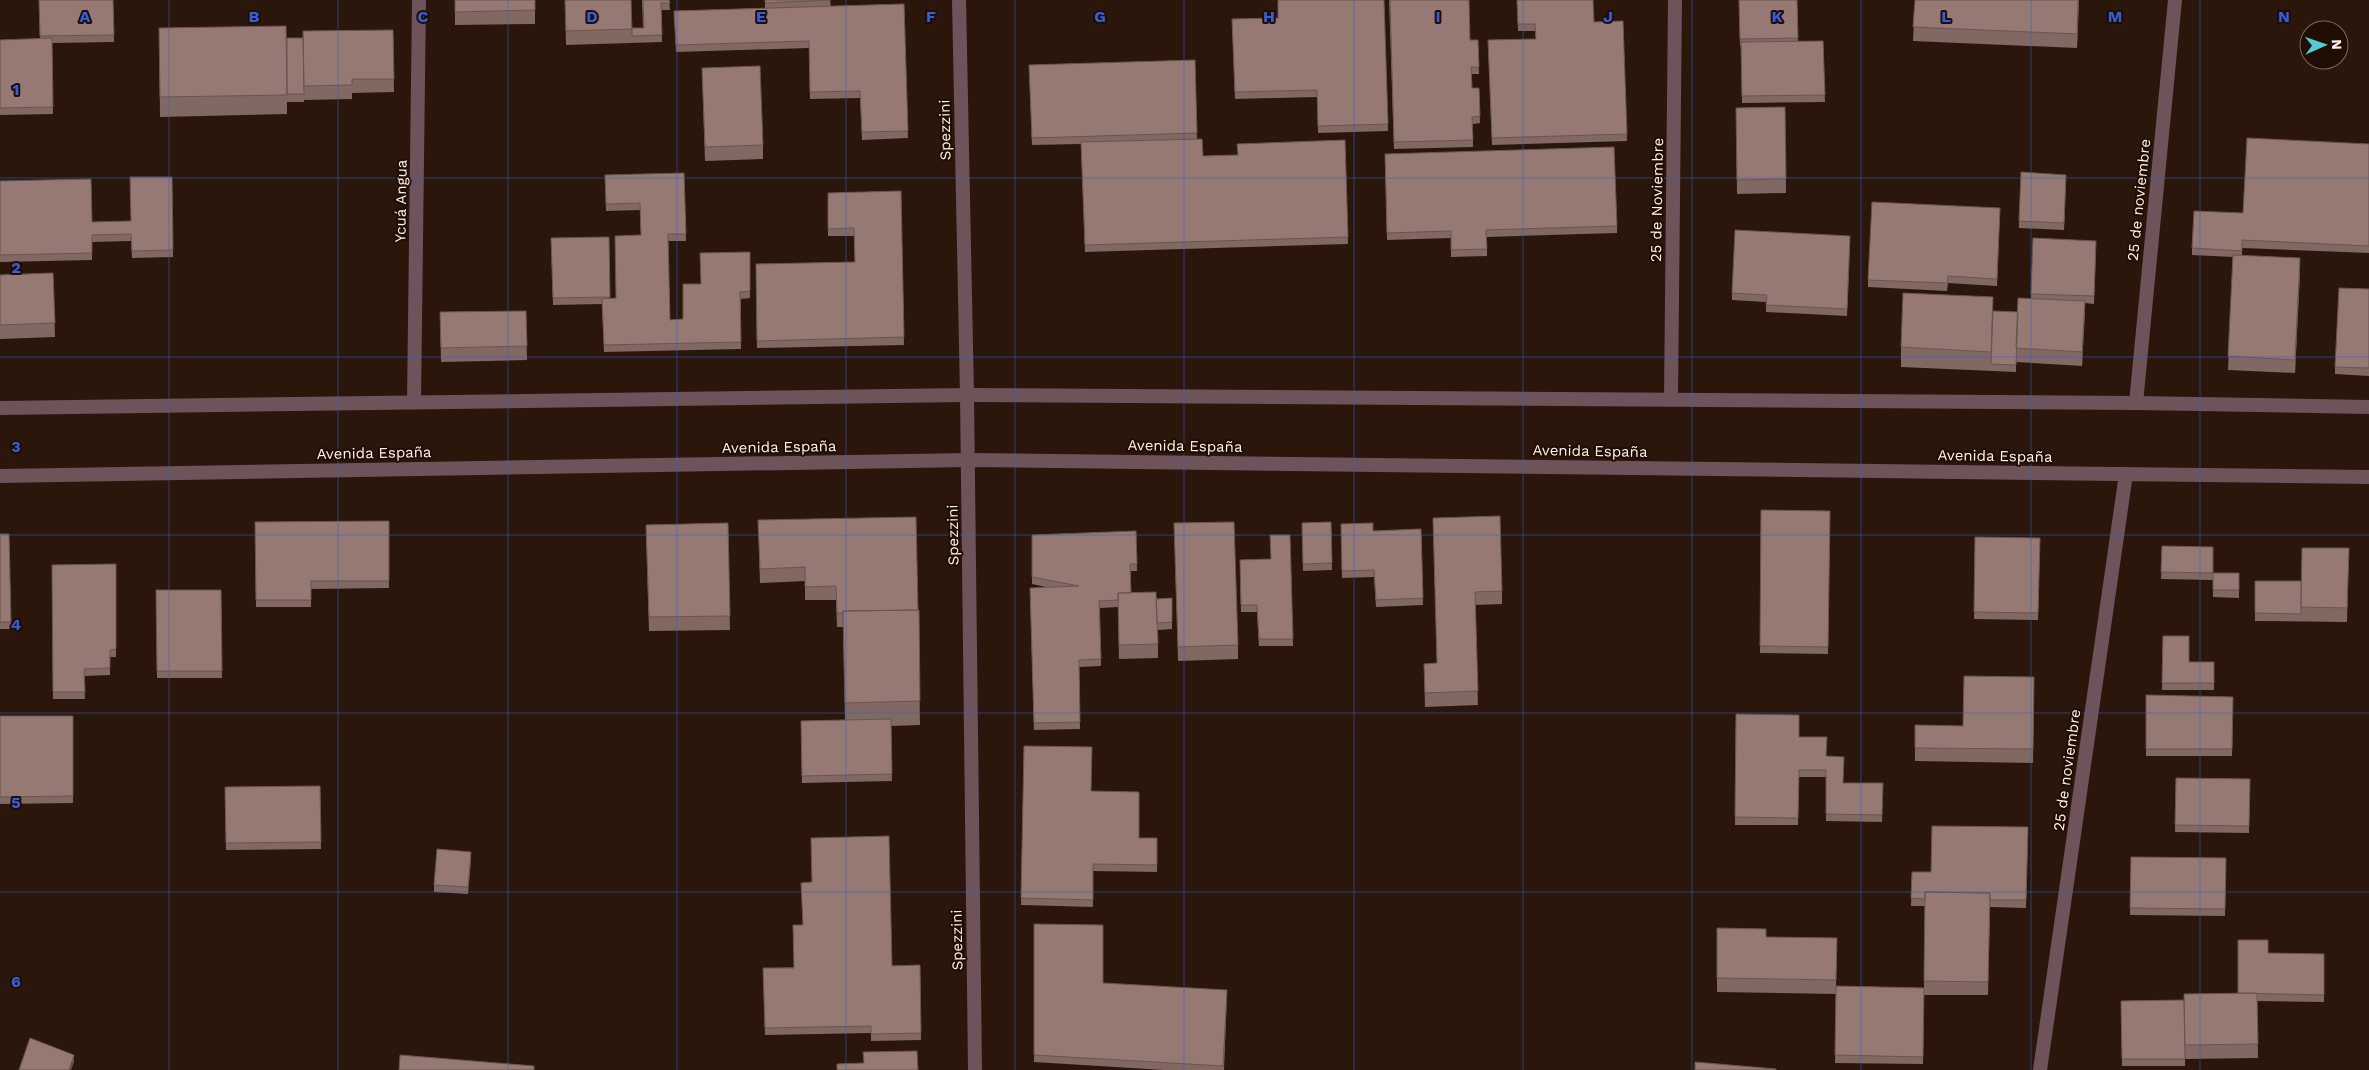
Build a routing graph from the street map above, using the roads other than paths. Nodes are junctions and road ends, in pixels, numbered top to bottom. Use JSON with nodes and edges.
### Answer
{"nodes":[{"id":1,"x":420,"y":0,"type":"edge"},
{"id":2,"x":959,"y":0,"type":"edge"},
{"id":3,"x":1675,"y":0,"type":"edge"},
{"id":4,"x":2175,"y":0,"type":"edge"},
{"id":5,"x":967,"y":395,"type":"junction"},
{"id":6,"x":1671,"y":400,"type":"junction"},
{"id":7,"x":414,"y":402,"type":"junction"},
{"id":8,"x":2136,"y":403,"type":"junction"},
{"id":9,"x":2369,"y":407,"type":"edge"},
{"id":10,"x":0,"y":408,"type":"edge"},
{"id":11,"x":968,"y":460,"type":"junction"},
{"id":12,"x":2126,"y":474,"type":"junction"},
{"id":13,"x":0,"y":476,"type":"edge"},
{"id":14,"x":2369,"y":477,"type":"edge"},
{"id":15,"x":975,"y":1070,"type":"edge"},
{"id":16,"x":2040,"y":1070,"type":"edge"}],
"edges":[{"from":1,"to":7,"type":"street","name":"Ycuá Angua"},
{"from":2,"to":5,"type":"street","name":"Spezzini"},
{"from":3,"to":6,"type":"street","name":"25 de Noviembre"},
{"from":4,"to":8,"type":"street","name":"25 de noviembre"},
{"from":5,"to":6,"type":"street"},
{"from":5,"to":7,"type":"street"},
{"from":5,"to":11,"type":"street","name":"Spezzini"},
{"from":6,"to":8,"type":"street"},
{"from":7,"to":10,"type":"street"},
{"from":8,"to":9,"type":"street"},
{"from":11,"to":12,"type":"street","name":"Avenida España"},
{"from":11,"to":13,"type":"street","name":"Avenida España"},
{"from":11,"to":15,"type":"street","name":"Spezzini"},
{"from":12,"to":14,"type":"street","name":"Avenida España"},
{"from":12,"to":16,"type":"street","name":"25 de noviembre"}]}
